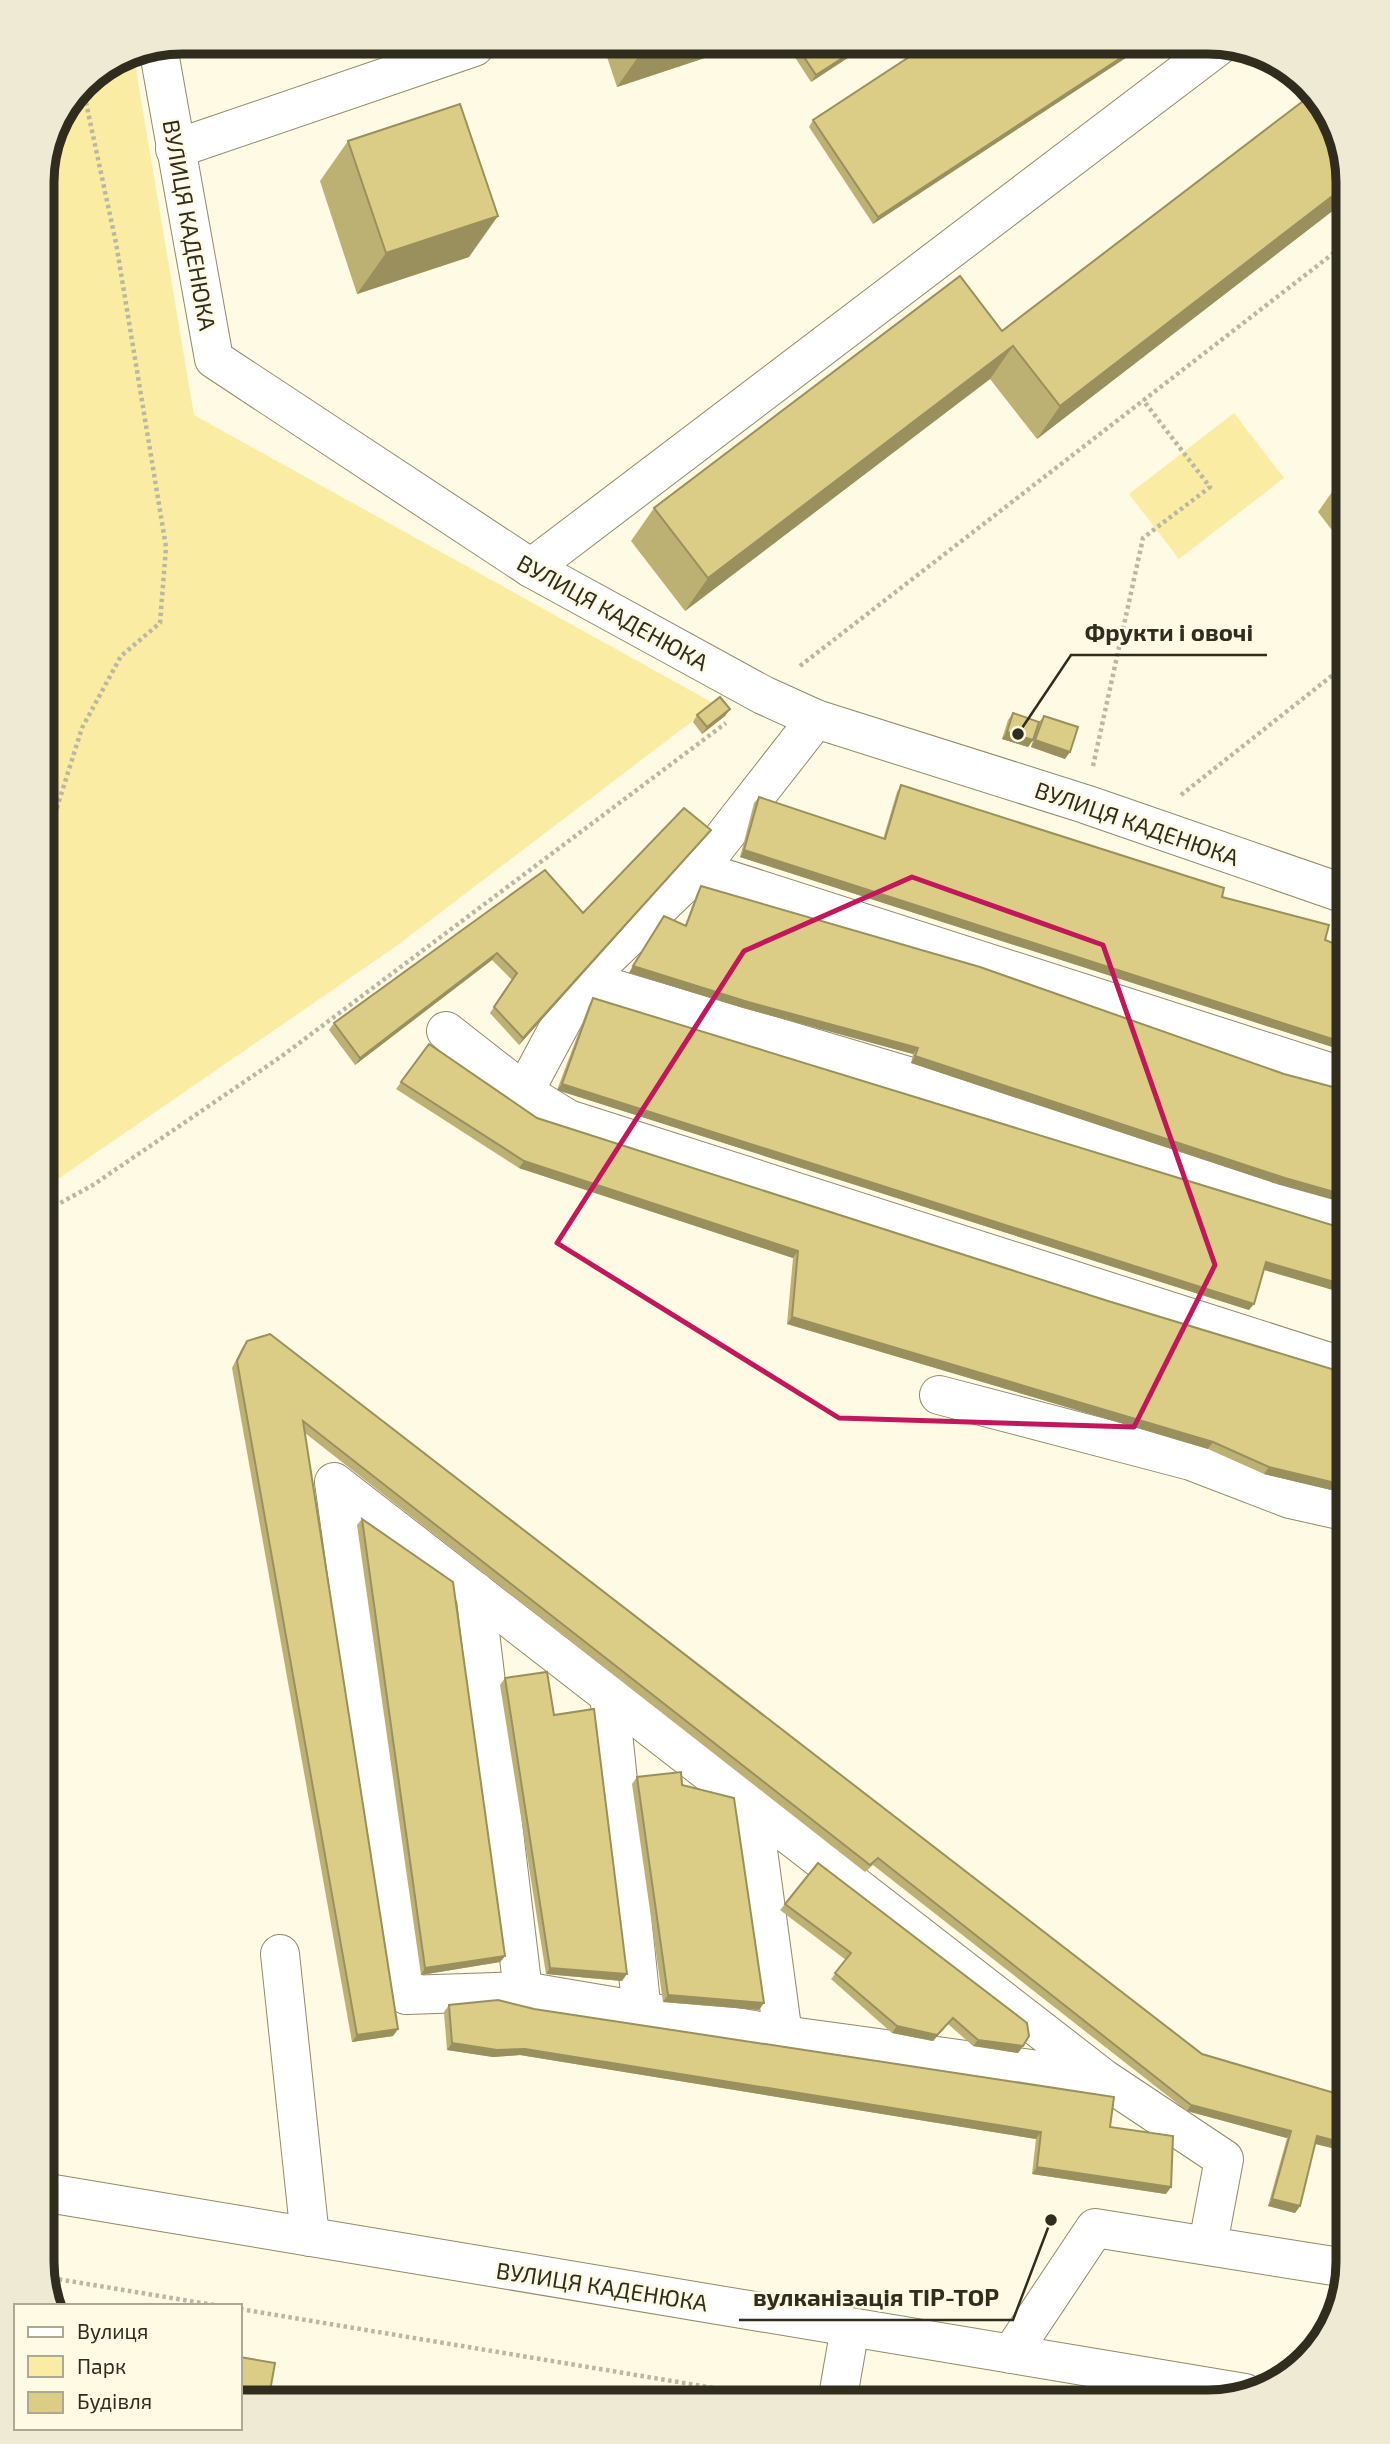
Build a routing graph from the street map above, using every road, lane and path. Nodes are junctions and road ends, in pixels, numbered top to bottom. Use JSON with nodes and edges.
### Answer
{"nodes":[{"id":1,"x":451,"y":55,"type":"edge"},
{"id":2,"x":1207,"y":55,"type":"edge"},
{"id":3,"x":160,"y":57,"type":"edge"},
{"id":4,"x":85,"y":100,"type":"edge"},
{"id":5,"x":175,"y":149,"type":"junction"},
{"id":6,"x":1336,"y":251,"type":"edge"},
{"id":7,"x":1143,"y":400,"type":"junction"},
{"id":8,"x":531,"y":568,"type":"junction"},
{"id":9,"x":1336,"y":672,"type":"edge"},
{"id":10,"x":762,"y":695,"type":"junction"},
{"id":11,"x":816,"y":719,"type":"junction"},
{"id":12,"x":1085,"y":804,"type":"junction"},
{"id":13,"x":55,"y":815,"type":"edge"},
{"id":14,"x":1144,"y":824,"type":"junction"},
{"id":15,"x":698,"y":870,"type":"junction"},
{"id":16,"x":1336,"y":891,"type":"edge"},
{"id":17,"x":584,"y":980,"type":"junction"},
{"id":18,"x":446,"y":1031,"type":"dead end"},
{"id":19,"x":1336,"y":1074,"type":"edge"},
{"id":20,"x":524,"y":1093,"type":"junction"},
{"id":21,"x":55,"y":1206,"type":"edge"},
{"id":22,"x":1336,"y":1220,"type":"edge"},
{"id":23,"x":1336,"y":1364,"type":"edge"},
{"id":24,"x":939,"y":1395,"type":"dead end"},
{"id":25,"x":1336,"y":1509,"type":"edge"},
{"id":26,"x":475,"y":1591,"type":"junction"},
{"id":27,"x":608,"y":1694,"type":"junction"},
{"id":28,"x":752,"y":1806,"type":"junction"},
{"id":29,"x":280,"y":1954,"type":"dead end"},
{"id":30,"x":523,"y":1991,"type":"junction"},
{"id":31,"x":642,"y":2013,"type":"junction"},
{"id":32,"x":783,"y":2035,"type":"junction"},
{"id":33,"x":1104,"y":2079,"type":"junction"},
{"id":34,"x":54,"y":2194,"type":"edge"},
{"id":35,"x":310,"y":2237,"type":"junction"},
{"id":36,"x":1208,"y":2244,"type":"junction"},
{"id":37,"x":1336,"y":2266,"type":"edge"},
{"id":38,"x":55,"y":2279,"type":"edge"},
{"id":39,"x":208,"y":2304,"type":"edge"},
{"id":40,"x":242,"y":2309,"type":"edge"},
{"id":41,"x":850,"y":2328,"type":"junction"},
{"id":42,"x":1011,"y":2354,"type":"junction"},
{"id":43,"x":1219,"y":2389,"type":"edge"},
{"id":44,"x":724,"y":2390,"type":"edge"},
{"id":45,"x":839,"y":2390,"type":"edge"}],
"edges":[{"from":1,"to":5,"type":"street"},
{"from":2,"to":8,"type":"street"},
{"from":3,"to":5,"type":"street","name":"ВУЛИЦЯ КАДЕНЮКА"},
{"from":4,"to":13,"type":"path"},
{"from":5,"to":8,"type":"street","name":"ВУЛИЦЯ КАДЕНЮКА"},
{"from":6,"to":7,"type":"path"},
{"from":7,"to":10,"type":"path"},
{"from":7,"to":12,"type":"path"},
{"from":8,"to":10,"type":"street","name":"ВУЛИЦЯ КАДЕНЮКА"},
{"from":9,"to":14,"type":"path"},
{"from":10,"to":11,"type":"street","name":"ВУЛИЦЯ КАДЕНЮКА"},
{"from":10,"to":21,"type":"path"},
{"from":11,"to":12,"type":"street","name":"ВУЛИЦЯ КАДЕНЮКА"},
{"from":11,"to":15,"type":"street"},
{"from":12,"to":14,"type":"street","name":"ВУЛИЦЯ КАДЕНЮКА"},
{"from":14,"to":16,"type":"street","name":"ВУЛИЦЯ КАДЕНЮКА"},
{"from":15,"to":17,"type":"street"},
{"from":15,"to":19,"type":"street"},
{"from":17,"to":20,"type":"street"},
{"from":17,"to":22,"type":"street"},
{"from":18,"to":20,"type":"street"},
{"from":20,"to":23,"type":"street"},
{"from":24,"to":25,"type":"street"},
{"from":26,"to":27,"type":"street"},
{"from":26,"to":30,"type":"street"},
{"from":26,"to":30,"type":"street"},
{"from":27,"to":28,"type":"street"},
{"from":27,"to":31,"type":"street"},
{"from":28,"to":32,"type":"street"},
{"from":28,"to":33,"type":"street"},
{"from":29,"to":35,"type":"street"},
{"from":30,"to":31,"type":"street"},
{"from":31,"to":32,"type":"street"},
{"from":32,"to":33,"type":"street"},
{"from":33,"to":36,"type":"street"},
{"from":34,"to":35,"type":"street","name":"ВУЛИЦЯ КАДЕНЮКА"},
{"from":35,"to":41,"type":"street","name":"ВУЛИЦЯ КАДЕНЮКА"},
{"from":36,"to":37,"type":"street"},
{"from":36,"to":42,"type":"street"},
{"from":38,"to":39,"type":"path"},
{"from":40,"to":44,"type":"path"},
{"from":41,"to":42,"type":"street","name":"ВУЛИЦЯ КАДЕНЮКА"},
{"from":41,"to":45,"type":"street"},
{"from":42,"to":43,"type":"street","name":"ВУЛИЦЯ КАДЕНЮКА"}]}
